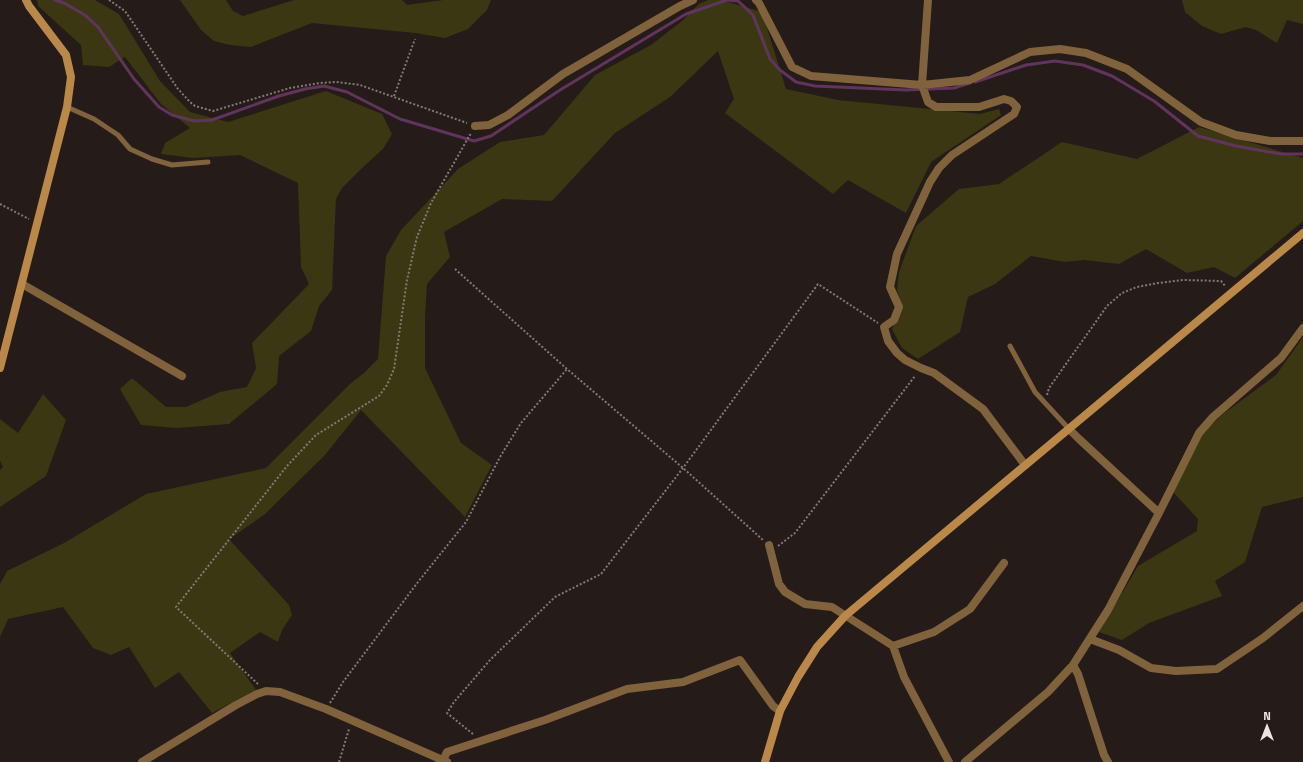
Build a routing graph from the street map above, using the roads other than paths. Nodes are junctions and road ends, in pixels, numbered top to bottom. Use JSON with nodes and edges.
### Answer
{"nodes":[{"id":1,"x":26,"y":0,"type":"edge"},
{"id":2,"x":693,"y":0,"type":"edge"},
{"id":3,"x":756,"y":0,"type":"edge"},
{"id":4,"x":928,"y":0,"type":"edge"},
{"id":5,"x":922,"y":84,"type":"junction"},
{"id":6,"x":67,"y":107,"type":"junction"},
{"id":7,"x":475,"y":126,"type":"road end"},
{"id":8,"x":1303,"y":141,"type":"edge"},
{"id":9,"x":208,"y":162,"type":"dead end"},
{"id":10,"x":1303,"y":233,"type":"edge"},
{"id":11,"x":22,"y":284,"type":"junction"},
{"id":12,"x":1303,"y":328,"type":"edge"},
{"id":13,"x":1010,"y":346,"type":"dead end"},
{"id":14,"x":0,"y":368,"type":"edge"},
{"id":15,"x":182,"y":376,"type":"dead end"},
{"id":16,"x":1069,"y":429,"type":"junction"},
{"id":17,"x":1025,"y":465,"type":"junction"},
{"id":18,"x":1160,"y":513,"type":"junction"},
{"id":19,"x":770,"y":548,"type":"road end"},
{"id":20,"x":1004,"y":563,"type":"dead end"},
{"id":21,"x":1303,"y":606,"type":"edge"},
{"id":22,"x":845,"y":616,"type":"junction"},
{"id":23,"x":1090,"y":639,"type":"junction"},
{"id":24,"x":894,"y":646,"type":"junction"},
{"id":25,"x":1073,"y":666,"type":"junction"},
{"id":26,"x":780,"y":711,"type":"junction"},
{"id":27,"x":445,"y":761,"type":"edge"},
{"id":28,"x":142,"y":762,"type":"edge"},
{"id":29,"x":765,"y":762,"type":"edge"},
{"id":30,"x":949,"y":762,"type":"edge"},
{"id":31,"x":965,"y":762,"type":"edge"},
{"id":32,"x":1108,"y":762,"type":"edge"}],
"edges":[{"from":1,"to":6,"type":"street"},
{"from":2,"to":7,"type":"street"},
{"from":3,"to":5,"type":"street"},
{"from":4,"to":5,"type":"street"},
{"from":5,"to":8,"type":"street"},
{"from":5,"to":17,"type":"street"},
{"from":6,"to":9,"type":"lane"},
{"from":6,"to":11,"type":"street"},
{"from":10,"to":16,"type":"street"},
{"from":11,"to":14,"type":"street"},
{"from":11,"to":15,"type":"street"},
{"from":12,"to":18,"type":"street"},
{"from":13,"to":16,"type":"lane"},
{"from":16,"to":17,"type":"street"},
{"from":16,"to":18,"type":"street"},
{"from":17,"to":22,"type":"street"},
{"from":18,"to":23,"type":"street"},
{"from":19,"to":22,"type":"street"},
{"from":20,"to":24,"type":"street"},
{"from":21,"to":23,"type":"street"},
{"from":22,"to":24,"type":"street"},
{"from":22,"to":26,"type":"street"},
{"from":23,"to":25,"type":"street"},
{"from":24,"to":30,"type":"street"},
{"from":25,"to":31,"type":"street"},
{"from":25,"to":32,"type":"street"},
{"from":26,"to":27,"type":"street"},
{"from":26,"to":29,"type":"street"},
{"from":27,"to":28,"type":"street"}]}
